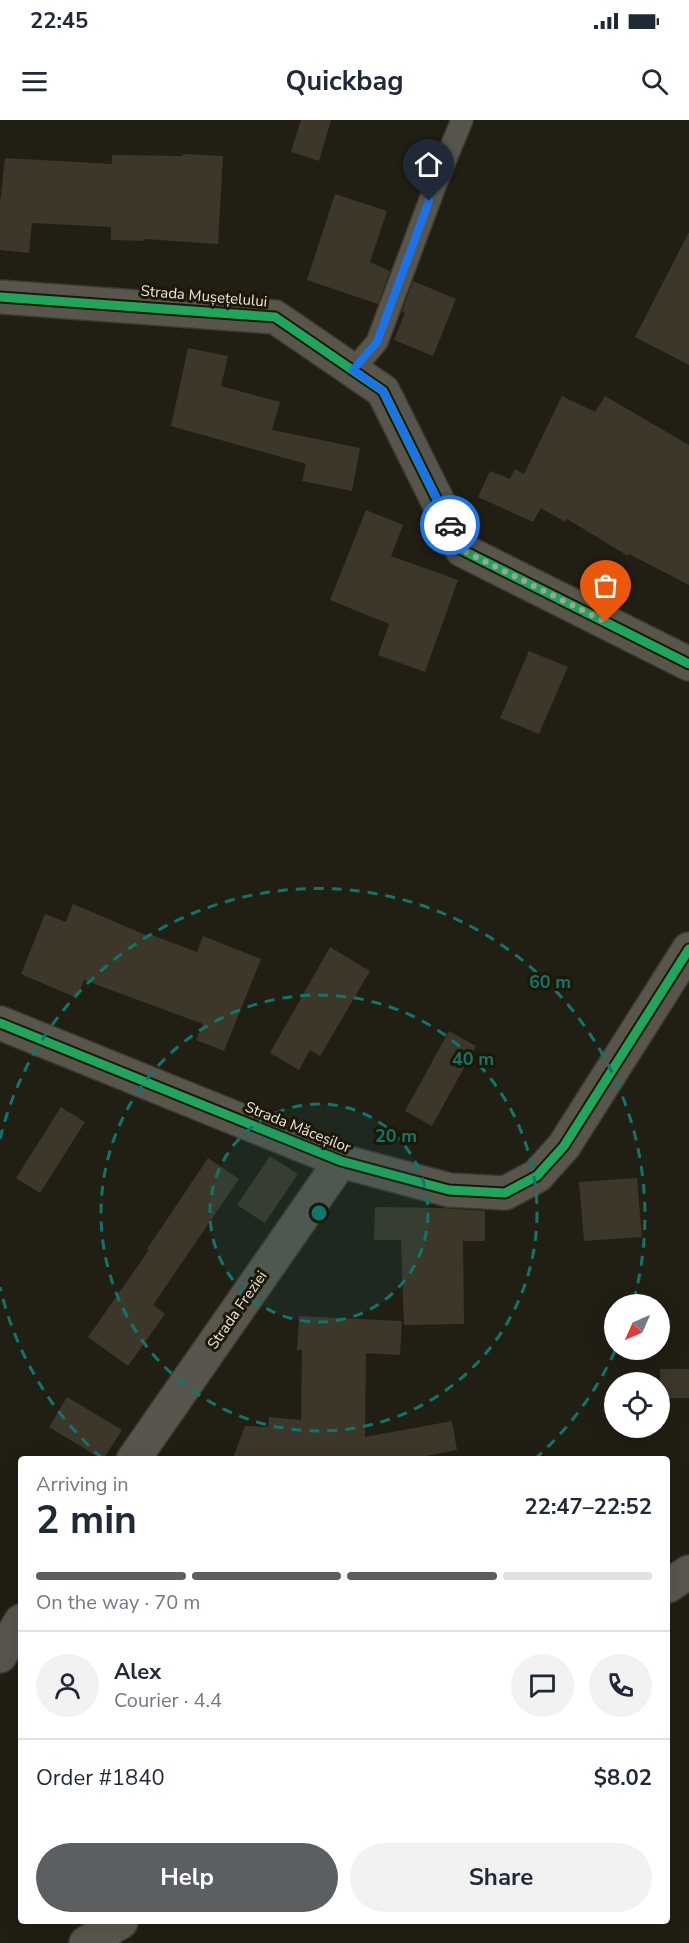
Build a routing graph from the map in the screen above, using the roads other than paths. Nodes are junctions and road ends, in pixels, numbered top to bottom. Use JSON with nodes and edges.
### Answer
{"nodes":[{"id":1,"x":462,"y":120,"type":"edge"},
{"id":2,"x":0,"y":297,"type":"edge"},
{"id":3,"x":353,"y":370,"type":"junction"},
{"id":4,"x":689,"y":664,"type":"edge"},
{"id":5,"x":689,"y":949,"type":"edge"},
{"id":6,"x":0,"y":1023,"type":"edge"},
{"id":7,"x":341,"y":1161,"type":"junction"},
{"id":8,"x":136,"y":1456,"type":"edge"},
{"id":9,"x":689,"y":1572,"type":"edge"},
{"id":10,"x":670,"y":1585,"type":"edge"},
{"id":11,"x":0,"y":1608,"type":"edge"},
{"id":12,"x":18,"y":1615,"type":"edge"},
{"id":13,"x":18,"y":1626,"type":"edge"},
{"id":14,"x":0,"y":1656,"type":"edge"},
{"id":15,"x":118,"y":1924,"type":"edge"},
{"id":16,"x":86,"y":1943,"type":"edge"}],
"edges":[{"from":1,"to":3,"type":"lane"},
{"from":2,"to":3,"type":"street","name":"Strada Mușețelului"},
{"from":3,"to":4,"type":"street","name":"Strada Mușețelului"},
{"from":5,"to":7,"type":"street","name":"Strada Măceșilor"},
{"from":6,"to":7,"type":"street","name":"Strada Măceșilor"},
{"from":7,"to":8,"type":"street","name":"Strada Freziei"},
{"from":9,"to":10,"type":"main road"},
{"from":11,"to":12,"type":"street"},
{"from":13,"to":14,"type":"street"},
{"from":15,"to":16,"type":"main road"}]}
